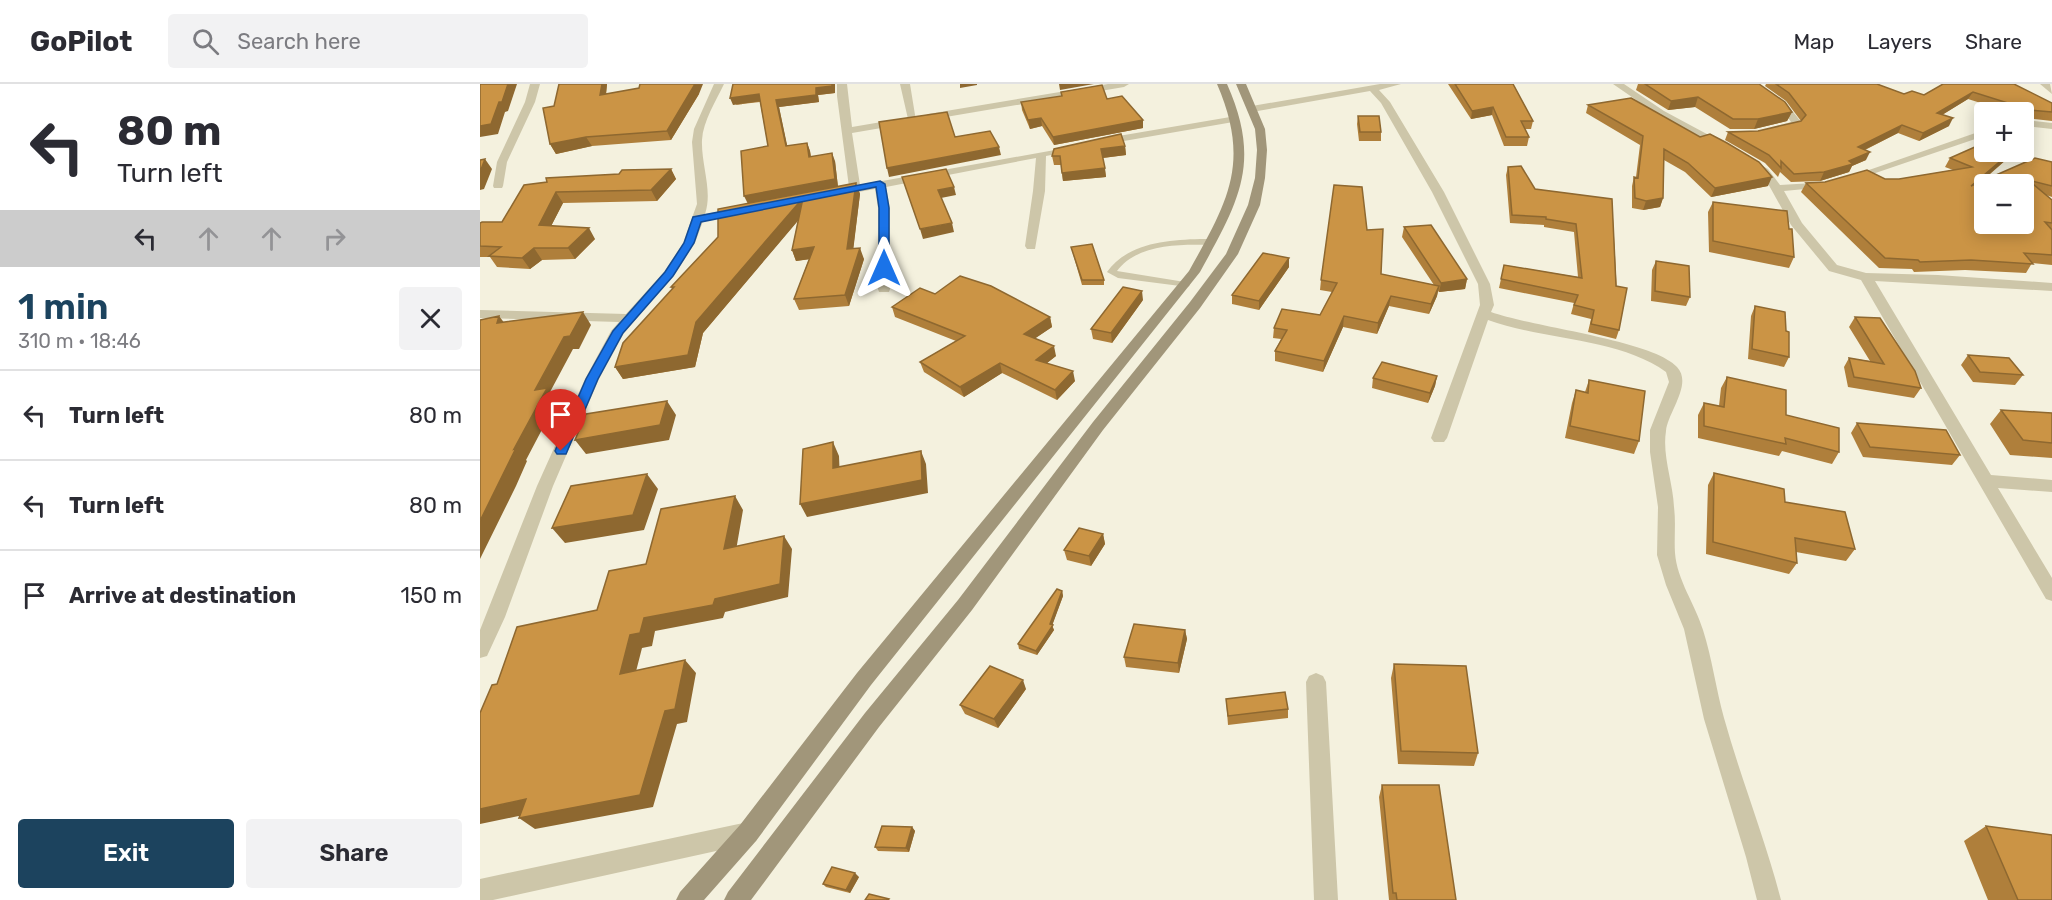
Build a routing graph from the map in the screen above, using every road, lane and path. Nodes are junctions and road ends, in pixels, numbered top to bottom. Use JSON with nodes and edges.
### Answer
{"nodes":[{"id":1,"x":535,"y":84,"type":"edge"},
{"id":2,"x":719,"y":84,"type":"edge"},
{"id":3,"x":842,"y":84,"type":"edge"},
{"id":4,"x":905,"y":84,"type":"edge"},
{"id":5,"x":1124,"y":84,"type":"edge"},
{"id":6,"x":1222,"y":84,"type":"edge"},
{"id":7,"x":1241,"y":84,"type":"edge"},
{"id":8,"x":1396,"y":84,"type":"edge"},
{"id":9,"x":1618,"y":84,"type":"edge"},
{"id":10,"x":1751,"y":84,"type":"edge"},
{"id":11,"x":2045,"y":84,"type":"edge"},
{"id":12,"x":1372,"y":88,"type":"junction"},
{"id":13,"x":2052,"y":91,"type":"edge"},
{"id":14,"x":1252,"y":109,"type":"junction"},
{"id":15,"x":914,"y":119,"type":"junction"},
{"id":16,"x":1236,"y":119,"type":"junction"},
{"id":17,"x":2034,"y":124,"type":"edge"},
{"id":18,"x":2052,"y":126,"type":"edge"},
{"id":19,"x":847,"y":131,"type":"junction"},
{"id":20,"x":1762,"y":132,"type":"edge"},
{"id":21,"x":1707,"y":135,"type":"junction"},
{"id":22,"x":1725,"y":135,"type":"dead end"},
{"id":23,"x":1974,"y":136,"type":"edge"},
{"id":24,"x":1041,"y":155,"type":"junction"},
{"id":25,"x":880,"y":184,"type":"junction"},
{"id":26,"x":498,"y":186,"type":"dead end"},
{"id":27,"x":1779,"y":188,"type":"junction"},
{"id":28,"x":855,"y":189,"type":"junction"},
{"id":29,"x":821,"y":196,"type":"edge"},
{"id":30,"x":753,"y":209,"type":"edge"},
{"id":31,"x":697,"y":219,"type":"junction"},
{"id":32,"x":1211,"y":242,"type":"junction"},
{"id":33,"x":1031,"y":246,"type":"dead end"},
{"id":34,"x":1866,"y":277,"type":"junction"},
{"id":35,"x":1185,"y":285,"type":"junction"},
{"id":36,"x":2052,"y":287,"type":"edge"},
{"id":37,"x":884,"y":289,"type":"dead end"},
{"id":38,"x":480,"y":314,"type":"edge"},
{"id":39,"x":1484,"y":314,"type":"junction"},
{"id":40,"x":631,"y":318,"type":"junction"},
{"id":41,"x":1439,"y":438,"type":"dead end"},
{"id":42,"x":1987,"y":481,"type":"junction"},
{"id":43,"x":2052,"y":486,"type":"edge"},
{"id":44,"x":2052,"y":594,"type":"edge"},
{"id":45,"x":480,"y":650,"type":"edge"},
{"id":46,"x":1316,"y":682,"type":"dead end"},
{"id":47,"x":747,"y":833,"type":"junction"},
{"id":48,"x":480,"y":891,"type":"edge"},
{"id":49,"x":688,"y":900,"type":"edge"},
{"id":50,"x":736,"y":900,"type":"edge"},
{"id":51,"x":1326,"y":900,"type":"edge"},
{"id":52,"x":1769,"y":900,"type":"edge"}],
"edges":[{"from":1,"to":26,"type":"street"},
{"from":2,"to":31,"type":"street"},
{"from":3,"to":19,"type":"street"},
{"from":4,"to":15,"type":"street"},
{"from":5,"to":15,"type":"street"},
{"from":6,"to":16,"type":"main road"},
{"from":7,"to":14,"type":"main road"},
{"from":8,"to":12,"type":"street"},
{"from":9,"to":21,"type":"street"},
{"from":10,"to":20,"type":"street"},
{"from":11,"to":13,"type":"street"},
{"from":12,"to":14,"type":"street"},
{"from":12,"to":39,"type":"street"},
{"from":14,"to":50,"type":"main road"},
{"from":15,"to":19,"type":"street"},
{"from":16,"to":24,"type":"street"},
{"from":16,"to":32,"type":"main road"},
{"from":17,"to":18,"type":"street"},
{"from":19,"to":28,"type":"street"},
{"from":21,"to":22,"type":"street"},
{"from":21,"to":27,"type":"street"},
{"from":23,"to":27,"type":"street"},
{"from":24,"to":25,"type":"street"},
{"from":24,"to":33,"type":"street"},
{"from":25,"to":28,"type":"street"},
{"from":25,"to":37,"type":"street"},
{"from":27,"to":34,"type":"street"},
{"from":28,"to":29,"type":"street"},
{"from":30,"to":31,"type":"street"},
{"from":31,"to":40,"type":"street"},
{"from":32,"to":35,"type":"main road"},
{"from":32,"to":35,"type":"lane"},
{"from":34,"to":36,"type":"street"},
{"from":34,"to":42,"type":"street"},
{"from":35,"to":47,"type":"main road"},
{"from":38,"to":40,"type":"street"},
{"from":39,"to":41,"type":"street"},
{"from":39,"to":52,"type":"street"},
{"from":40,"to":45,"type":"street"},
{"from":42,"to":43,"type":"street"},
{"from":42,"to":44,"type":"street"},
{"from":46,"to":51,"type":"street"},
{"from":47,"to":48,"type":"street"},
{"from":47,"to":49,"type":"main road"}]}
